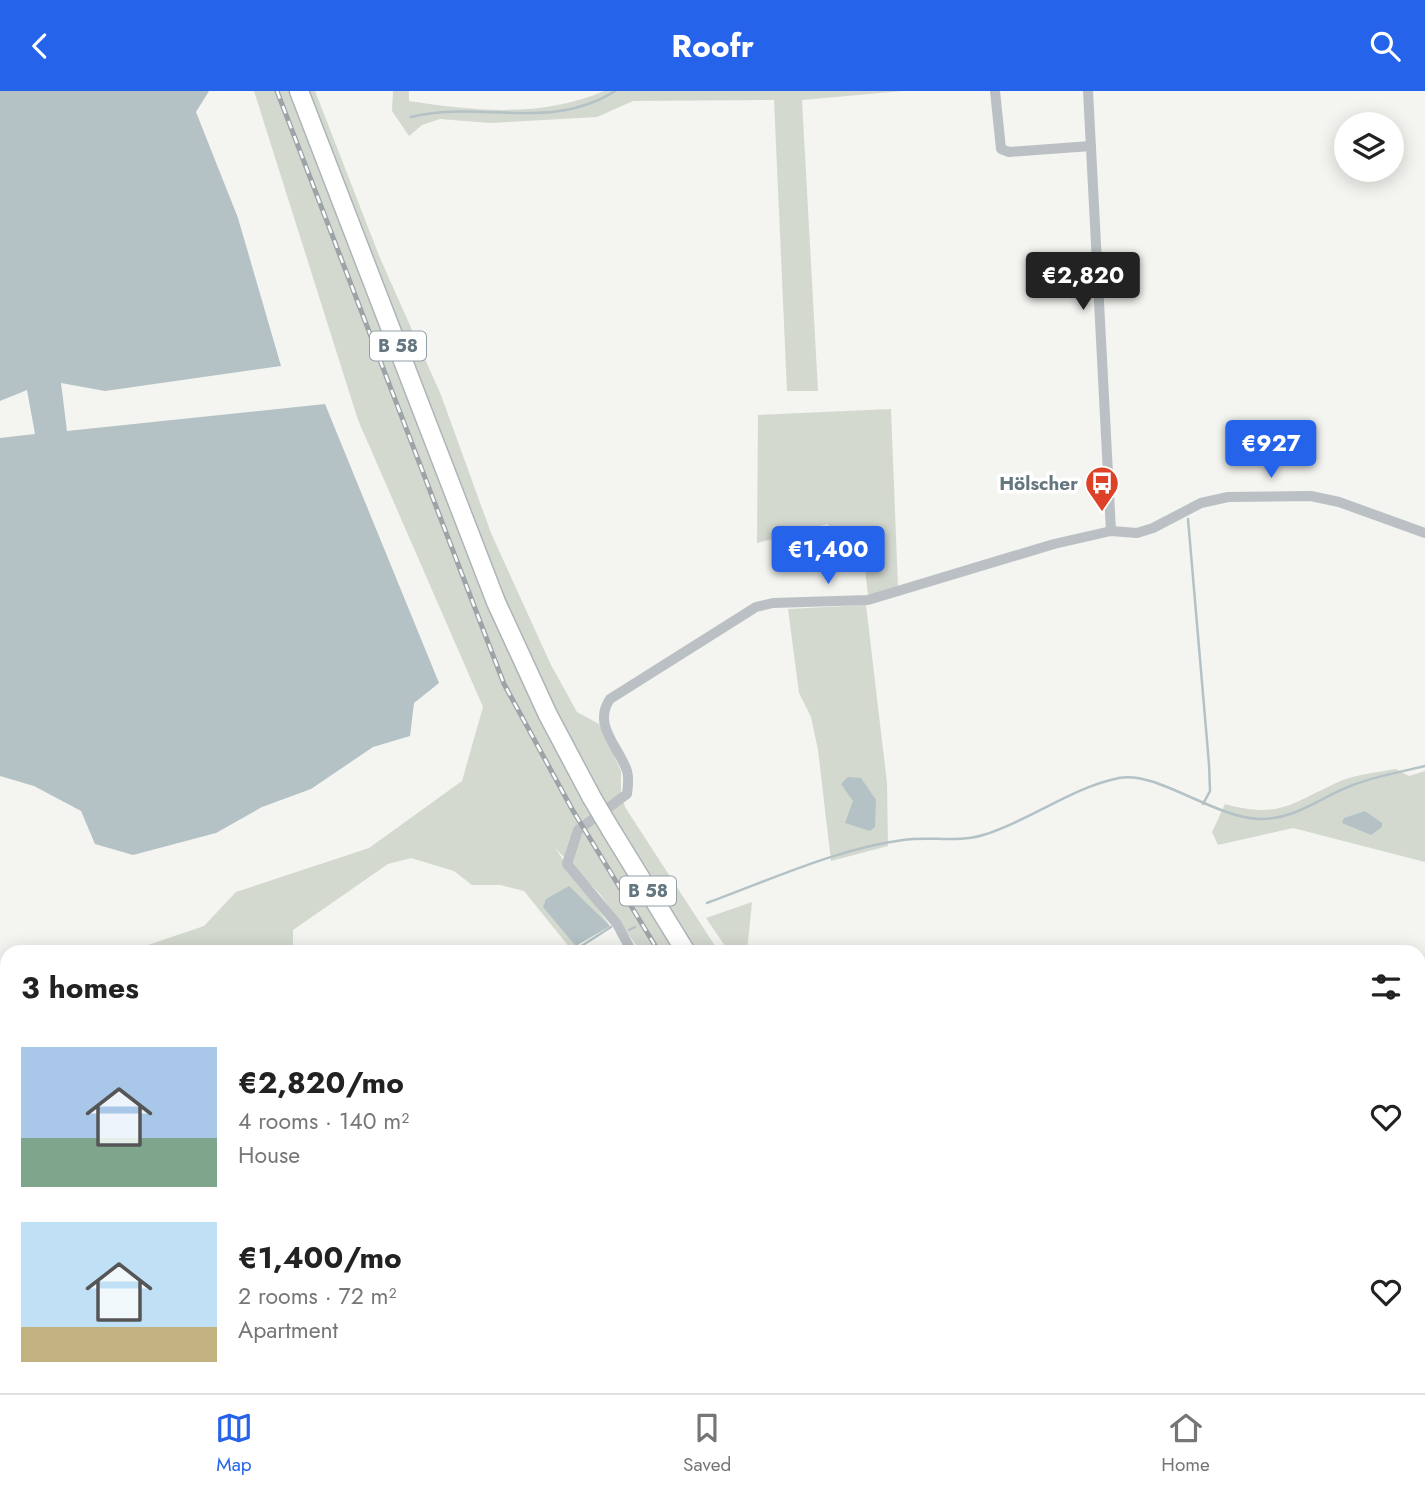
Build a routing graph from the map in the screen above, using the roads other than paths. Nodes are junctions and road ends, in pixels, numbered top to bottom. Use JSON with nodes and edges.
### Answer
{"nodes":[{"id":1,"x":299,"y":91,"type":"edge"},
{"id":2,"x":995,"y":91,"type":"edge"},
{"id":3,"x":1088,"y":91,"type":"edge"},
{"id":4,"x":1091,"y":146,"type":"junction"},
{"id":5,"x":1111,"y":531,"type":"junction"},
{"id":6,"x":1425,"y":533,"type":"edge"},
{"id":7,"x":628,"y":945,"type":"edge"},
{"id":8,"x":682,"y":945,"type":"edge"}],
"edges":[{"from":1,"to":8,"type":"main road","number":"B 58","bridge":true},
{"from":2,"to":4,"type":"street"},
{"from":3,"to":4,"type":"street"},
{"from":4,"to":5,"type":"street"},
{"from":5,"to":6,"type":"street"},
{"from":5,"to":7,"type":"street"}]}
